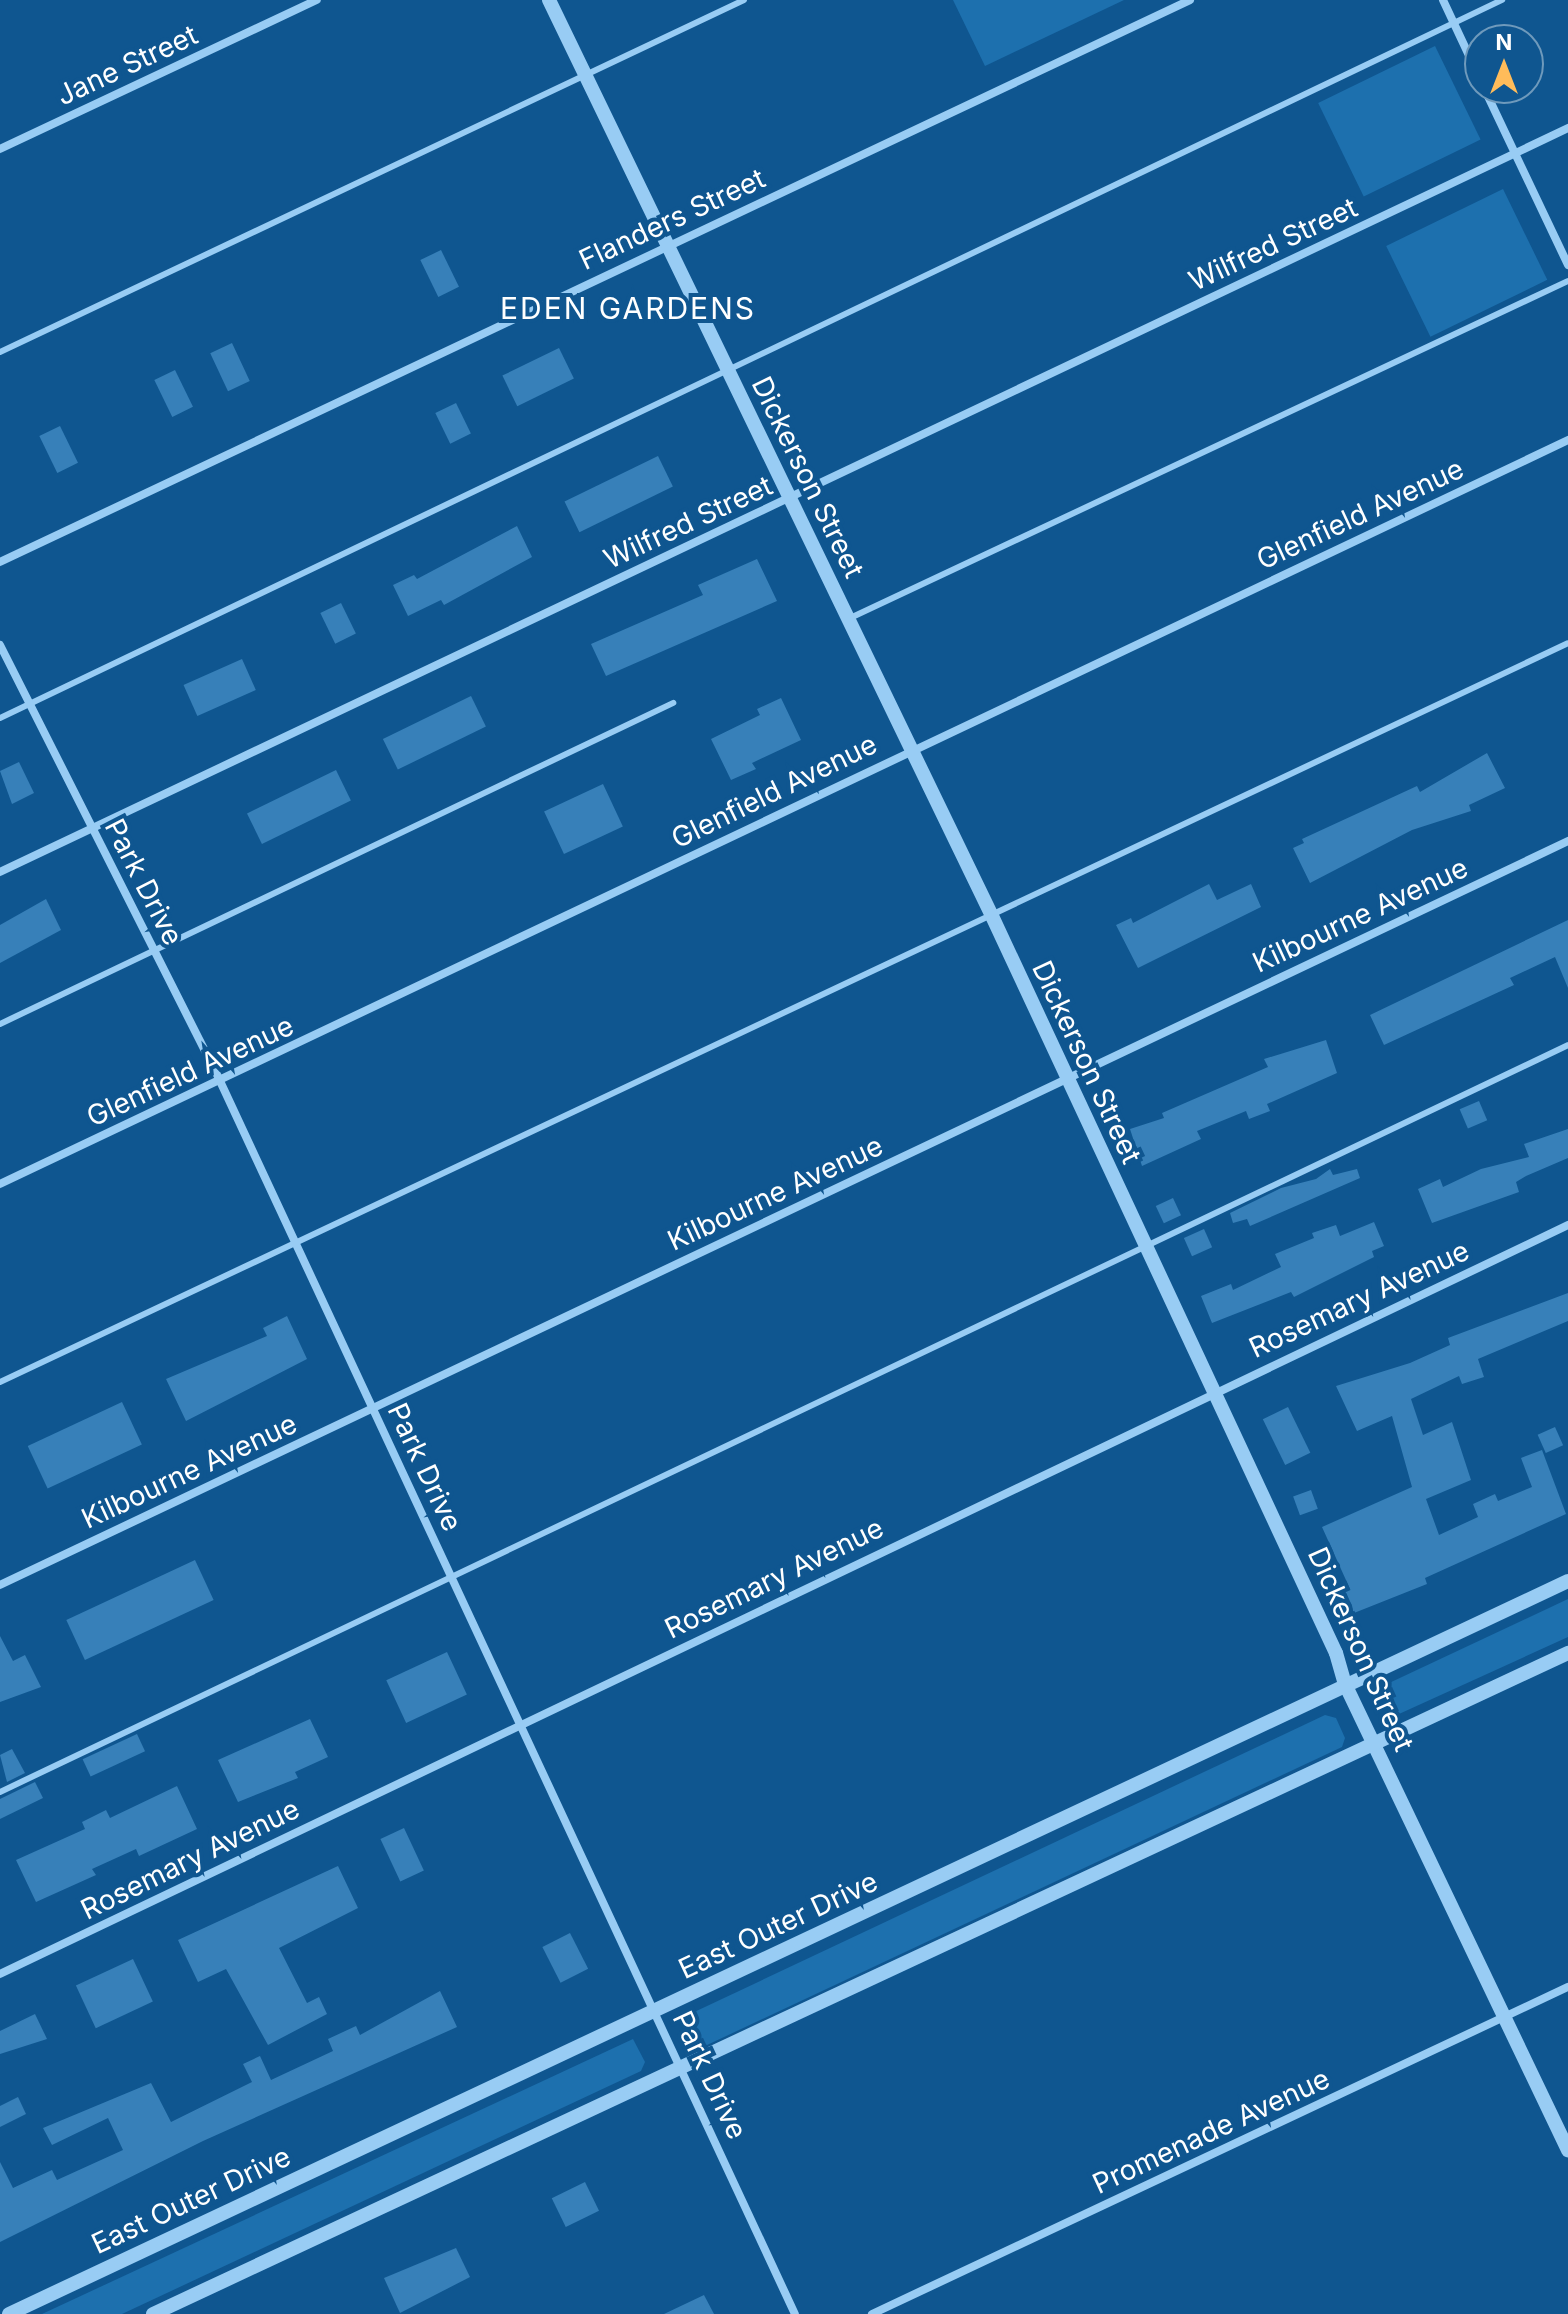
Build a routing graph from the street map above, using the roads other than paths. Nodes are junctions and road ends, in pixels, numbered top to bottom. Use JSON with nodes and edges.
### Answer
{"nodes":[{"id":1,"x":317,"y":0,"type":"edge"},
{"id":2,"x":549,"y":0,"type":"edge"},
{"id":3,"x":744,"y":0,"type":"edge"},
{"id":4,"x":1190,"y":0,"type":"edge"},
{"id":5,"x":1443,"y":0,"type":"edge"},
{"id":6,"x":1502,"y":0,"type":"edge"},
{"id":7,"x":1454,"y":23,"type":"junction"},
{"id":8,"x":1464,"y":45,"type":"edge"},
{"id":9,"x":586,"y":77,"type":"junction"},
{"id":10,"x":1492,"y":104,"type":"edge"},
{"id":11,"x":1568,"y":128,"type":"edge"},
{"id":12,"x":0,"y":149,"type":"edge"},
{"id":13,"x":1515,"y":153,"type":"junction"},
{"id":14,"x":667,"y":245,"type":"junction"},
{"id":15,"x":1568,"y":265,"type":"edge"},
{"id":16,"x":1568,"y":281,"type":"edge"},
{"id":17,"x":0,"y":352,"type":"edge"},
{"id":18,"x":728,"y":370,"type":"junction"},
{"id":19,"x":1568,"y":440,"type":"edge"},
{"id":20,"x":790,"y":497,"type":"junction"},
{"id":21,"x":0,"y":562,"type":"edge"},
{"id":22,"x":848,"y":619,"type":"junction"},
{"id":23,"x":1568,"y":643,"type":"edge"},
{"id":24,"x":0,"y":645,"type":"edge"},
{"id":25,"x":673,"y":703,"type":"dead end"},
{"id":26,"x":28,"y":705,"type":"junction"},
{"id":27,"x":0,"y":718,"type":"edge"},
{"id":28,"x":912,"y":750,"type":"junction"},
{"id":29,"x":93,"y":829,"type":"junction"},
{"id":30,"x":1568,"y":841,"type":"edge"},
{"id":31,"x":0,"y":872,"type":"edge"},
{"id":32,"x":992,"y":916,"type":"junction"},
{"id":33,"x":155,"y":951,"type":"junction"},
{"id":34,"x":0,"y":1024,"type":"edge"},
{"id":35,"x":1568,"y":1045,"type":"edge"},
{"id":36,"x":220,"y":1081,"type":"junction"},
{"id":37,"x":1066,"y":1081,"type":"junction"},
{"id":38,"x":0,"y":1184,"type":"edge"},
{"id":39,"x":1568,"y":1225,"type":"edge"},
{"id":40,"x":295,"y":1241,"type":"junction"},
{"id":41,"x":1145,"y":1246,"type":"junction"},
{"id":42,"x":0,"y":1382,"type":"edge"},
{"id":43,"x":1213,"y":1390,"type":"junction"},
{"id":44,"x":373,"y":1408,"type":"junction"},
{"id":45,"x":453,"y":1577,"type":"junction"},
{"id":46,"x":1568,"y":1581,"type":"edge"},
{"id":47,"x":0,"y":1585,"type":"edge"},
{"id":48,"x":1568,"y":1653,"type":"edge"},
{"id":49,"x":1345,"y":1684,"type":"junction"},
{"id":50,"x":523,"y":1726,"type":"junction"},
{"id":51,"x":1374,"y":1744,"type":"junction"},
{"id":52,"x":0,"y":1792,"type":"edge"},
{"id":53,"x":0,"y":1974,"type":"edge"},
{"id":54,"x":1568,"y":1987,"type":"edge"},
{"id":55,"x":657,"y":2012,"type":"junction"},
{"id":56,"x":1505,"y":2017,"type":"junction"},
{"id":57,"x":683,"y":2066,"type":"junction"},
{"id":58,"x":1568,"y":2150,"type":"edge"},
{"id":59,"x":9,"y":2314,"type":"edge"},
{"id":60,"x":153,"y":2314,"type":"edge"},
{"id":61,"x":795,"y":2314,"type":"edge"},
{"id":62,"x":872,"y":2314,"type":"edge"}],
"edges":[{"from":1,"to":12,"type":"street","name":"Jane Street"},
{"from":2,"to":9,"type":"street","name":"Dickerson Street"},
{"from":3,"to":9,"type":"lane"},
{"from":4,"to":14,"type":"street","name":"Flanders Street"},
{"from":5,"to":7,"type":"street"},
{"from":6,"to":7,"type":"lane"},
{"from":7,"to":8,"type":"street"},
{"from":7,"to":18,"type":"lane"},
{"from":9,"to":14,"type":"street","name":"Dickerson Street"},
{"from":9,"to":17,"type":"lane"},
{"from":10,"to":13,"type":"street"},
{"from":11,"to":13,"type":"street","name":"Wilfred Street"},
{"from":13,"to":15,"type":"street"},
{"from":13,"to":20,"type":"street","name":"Wilfred Street"},
{"from":14,"to":18,"type":"street","name":"Dickerson Street"},
{"from":14,"to":21,"type":"street","name":"Flanders Street"},
{"from":16,"to":22,"type":"lane"},
{"from":18,"to":20,"type":"street","name":"Dickerson Street"},
{"from":18,"to":26,"type":"lane"},
{"from":19,"to":28,"type":"street","name":"Glenfield Avenue"},
{"from":20,"to":22,"type":"street","name":"Dickerson Street"},
{"from":20,"to":29,"type":"street","name":"Wilfred Street"},
{"from":22,"to":28,"type":"street","name":"Dickerson Street"},
{"from":23,"to":32,"type":"lane"},
{"from":24,"to":26,"type":"street","name":"Park Drive"},
{"from":25,"to":33,"type":"lane"},
{"from":26,"to":27,"type":"lane"},
{"from":26,"to":29,"type":"street","name":"Park Drive"},
{"from":28,"to":32,"type":"street","name":"Dickerson Street"},
{"from":28,"to":36,"type":"street","name":"Glenfield Avenue"},
{"from":29,"to":31,"type":"street","name":"Wilfred Street"},
{"from":29,"to":33,"type":"street","name":"Park Drive"},
{"from":30,"to":37,"type":"street","name":"Kilbourne Avenue"},
{"from":32,"to":37,"type":"street","name":"Dickerson Street"},
{"from":32,"to":40,"type":"lane"},
{"from":33,"to":34,"type":"lane"},
{"from":33,"to":36,"type":"street","name":"Park Drive"},
{"from":35,"to":41,"type":"lane"},
{"from":36,"to":38,"type":"street","name":"Glenfield Avenue"},
{"from":36,"to":40,"type":"street","name":"Park Drive"},
{"from":37,"to":41,"type":"street","name":"Dickerson Street"},
{"from":37,"to":44,"type":"street","name":"Kilbourne Avenue"},
{"from":39,"to":43,"type":"street","name":"Rosemary Avenue"},
{"from":40,"to":42,"type":"lane"},
{"from":40,"to":44,"type":"street","name":"Park Drive"},
{"from":41,"to":43,"type":"street","name":"Dickerson Street"},
{"from":41,"to":45,"type":"lane"},
{"from":43,"to":49,"type":"street","name":"Dickerson Street"},
{"from":43,"to":50,"type":"street","name":"Rosemary Avenue"},
{"from":44,"to":45,"type":"street","name":"Park Drive"},
{"from":44,"to":47,"type":"street","name":"Kilbourne Avenue"},
{"from":45,"to":50,"type":"street","name":"Park Drive"},
{"from":45,"to":52,"type":"lane"},
{"from":46,"to":49,"type":"street","name":"East Outer Drive"},
{"from":48,"to":51,"type":"street"},
{"from":49,"to":51,"type":"street","name":"Dickerson Street"},
{"from":49,"to":55,"type":"street","name":"East Outer Drive"},
{"from":50,"to":53,"type":"street","name":"Rosemary Avenue"},
{"from":50,"to":55,"type":"street","name":"Park Drive"},
{"from":51,"to":56,"type":"street","name":"Dickerson Street"},
{"from":51,"to":57,"type":"street"},
{"from":54,"to":56,"type":"street","name":"Promenade Avenue"},
{"from":55,"to":57,"type":"street","name":"Park Drive"},
{"from":55,"to":59,"type":"street","name":"East Outer Drive"},
{"from":56,"to":58,"type":"street","name":"Dickerson Street"},
{"from":56,"to":62,"type":"street","name":"Promenade Avenue"},
{"from":57,"to":60,"type":"street"},
{"from":57,"to":61,"type":"street","name":"Park Drive"}]}
